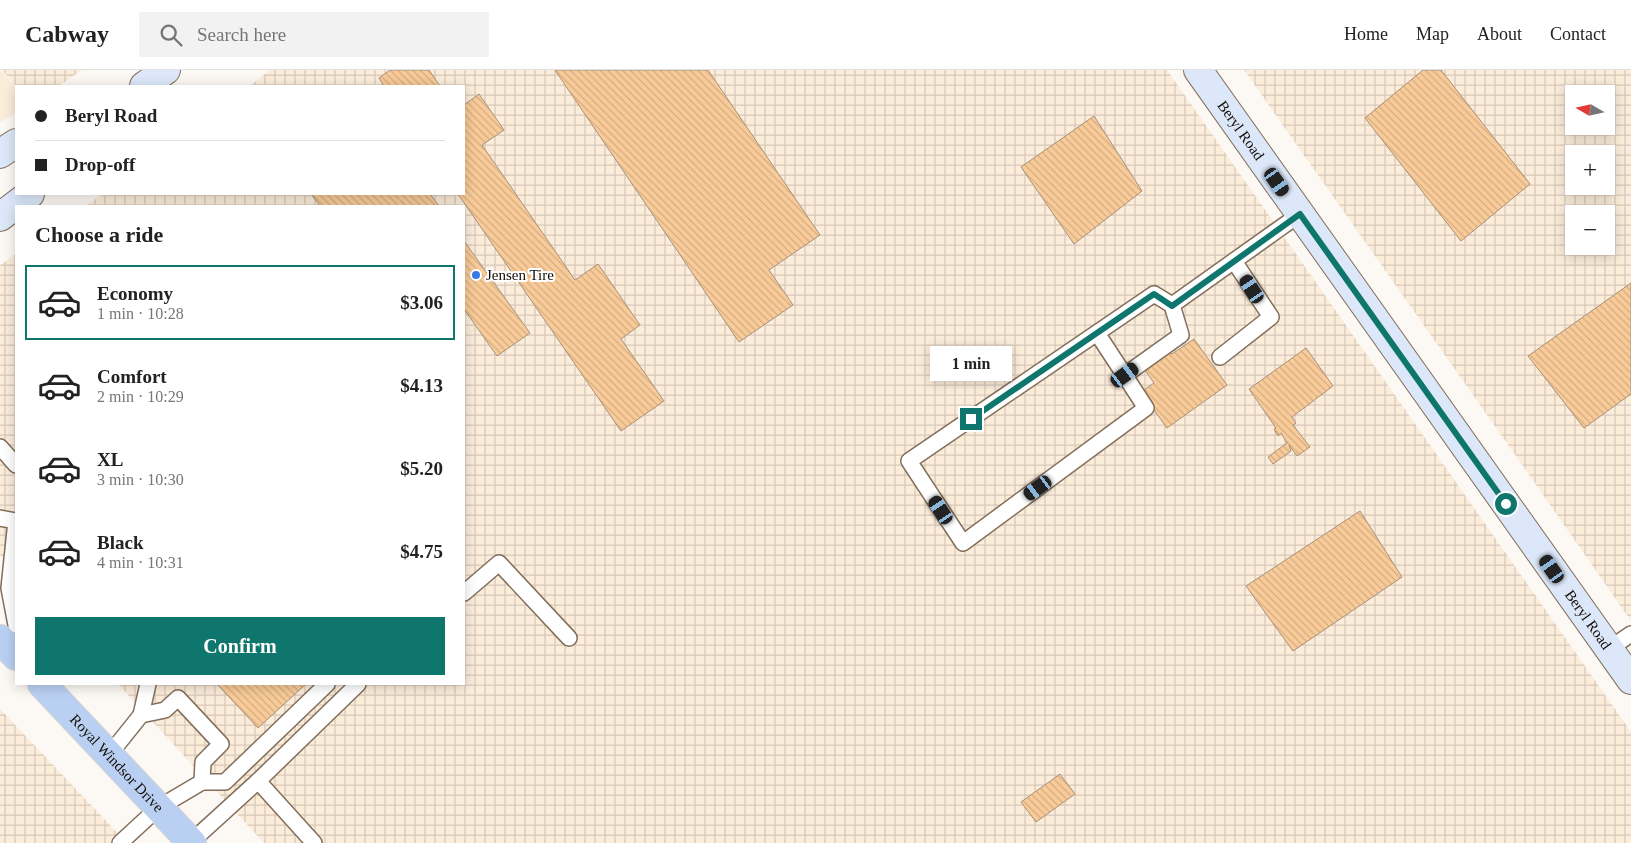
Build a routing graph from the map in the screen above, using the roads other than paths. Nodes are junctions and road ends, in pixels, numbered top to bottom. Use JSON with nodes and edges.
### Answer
{"nodes":[{"id":1,"x":166,"y":70,"type":"edge"},
{"id":2,"x":1198,"y":70,"type":"edge"},
{"id":3,"x":145,"y":85,"type":"edge"},
{"id":4,"x":15,"y":144,"type":"edge"},
{"id":5,"x":0,"y":154,"type":"edge"},
{"id":6,"x":29,"y":195,"type":"edge"},
{"id":7,"x":16,"y":205,"type":"edge"},
{"id":8,"x":15,"y":206,"type":"edge"},
{"id":9,"x":1300,"y":214,"type":"junction"},
{"id":10,"x":0,"y":217,"type":"edge"},
{"id":11,"x":1234,"y":261,"type":"junction"},
{"id":12,"x":1172,"y":306,"type":"junction"},
{"id":13,"x":1097,"y":333,"type":"junction"},
{"id":14,"x":1220,"y":357,"type":"dead end"},
{"id":15,"x":1125,"y":375,"type":"junction"},
{"id":16,"x":0,"y":447,"type":"edge"},
{"id":17,"x":15,"y":464,"type":"edge"},
{"id":18,"x":0,"y":518,"type":"edge"},
{"id":19,"x":15,"y":521,"type":"edge"},
{"id":20,"x":15,"y":531,"type":"edge"},
{"id":21,"x":465,"y":592,"type":"edge"},
{"id":22,"x":15,"y":620,"type":"edge"},
{"id":23,"x":569,"y":638,"type":"dead end"},
{"id":24,"x":0,"y":639,"type":"edge"},
{"id":25,"x":1620,"y":642,"type":"edge"},
{"id":26,"x":15,"y":655,"type":"edge"},
{"id":27,"x":1631,"y":680,"type":"edge"},
{"id":28,"x":43,"y":685,"type":"edge"},
{"id":29,"x":148,"y":685,"type":"edge"},
{"id":30,"x":326,"y":685,"type":"edge"},
{"id":31,"x":357,"y":685,"type":"edge"},
{"id":32,"x":141,"y":715,"type":"junction"},
{"id":33,"x":109,"y":755,"type":"junction"},
{"id":34,"x":258,"y":781,"type":"junction"},
{"id":35,"x":202,"y":782,"type":"junction"},
{"id":36,"x":158,"y":808,"type":"junction"},
{"id":37,"x":191,"y":842,"type":"edge"},
{"id":38,"x":120,"y":843,"type":"edge"},
{"id":39,"x":314,"y":843,"type":"edge"}],
"edges":[{"from":1,"to":3,"type":"street"},
{"from":2,"to":9,"type":"street","name":"Beryl Road"},
{"from":4,"to":5,"type":"street"},
{"from":6,"to":7,"type":"street"},
{"from":8,"to":10,"type":"street"},
{"from":9,"to":11,"type":"lane"},
{"from":9,"to":25,"type":"street","name":"Beryl Road"},
{"from":11,"to":12,"type":"lane"},
{"from":11,"to":14,"type":"lane"},
{"from":12,"to":13,"type":"lane"},
{"from":12,"to":15,"type":"lane"},
{"from":13,"to":15,"type":"lane"},
{"from":13,"to":15,"type":"lane"},
{"from":16,"to":17,"type":"lane"},
{"from":18,"to":19,"type":"lane"},
{"from":20,"to":22,"type":"lane"},
{"from":21,"to":23,"type":"lane"},
{"from":24,"to":26,"type":"main road"},
{"from":25,"to":27,"type":"street","name":"Beryl Road"},
{"from":28,"to":33,"type":"main road","name":"Royal Windsor Drive"},
{"from":29,"to":32,"type":"lane"},
{"from":30,"to":35,"type":"lane"},
{"from":31,"to":34,"type":"lane"},
{"from":32,"to":33,"type":"lane"},
{"from":32,"to":35,"type":"lane"},
{"from":33,"to":36,"type":"main road","name":"Royal Windsor Drive"},
{"from":34,"to":37,"type":"lane"},
{"from":34,"to":39,"type":"lane"},
{"from":35,"to":36,"type":"lane"},
{"from":36,"to":37,"type":"main road","name":"Royal Windsor Drive"},
{"from":36,"to":38,"type":"lane"}]}
